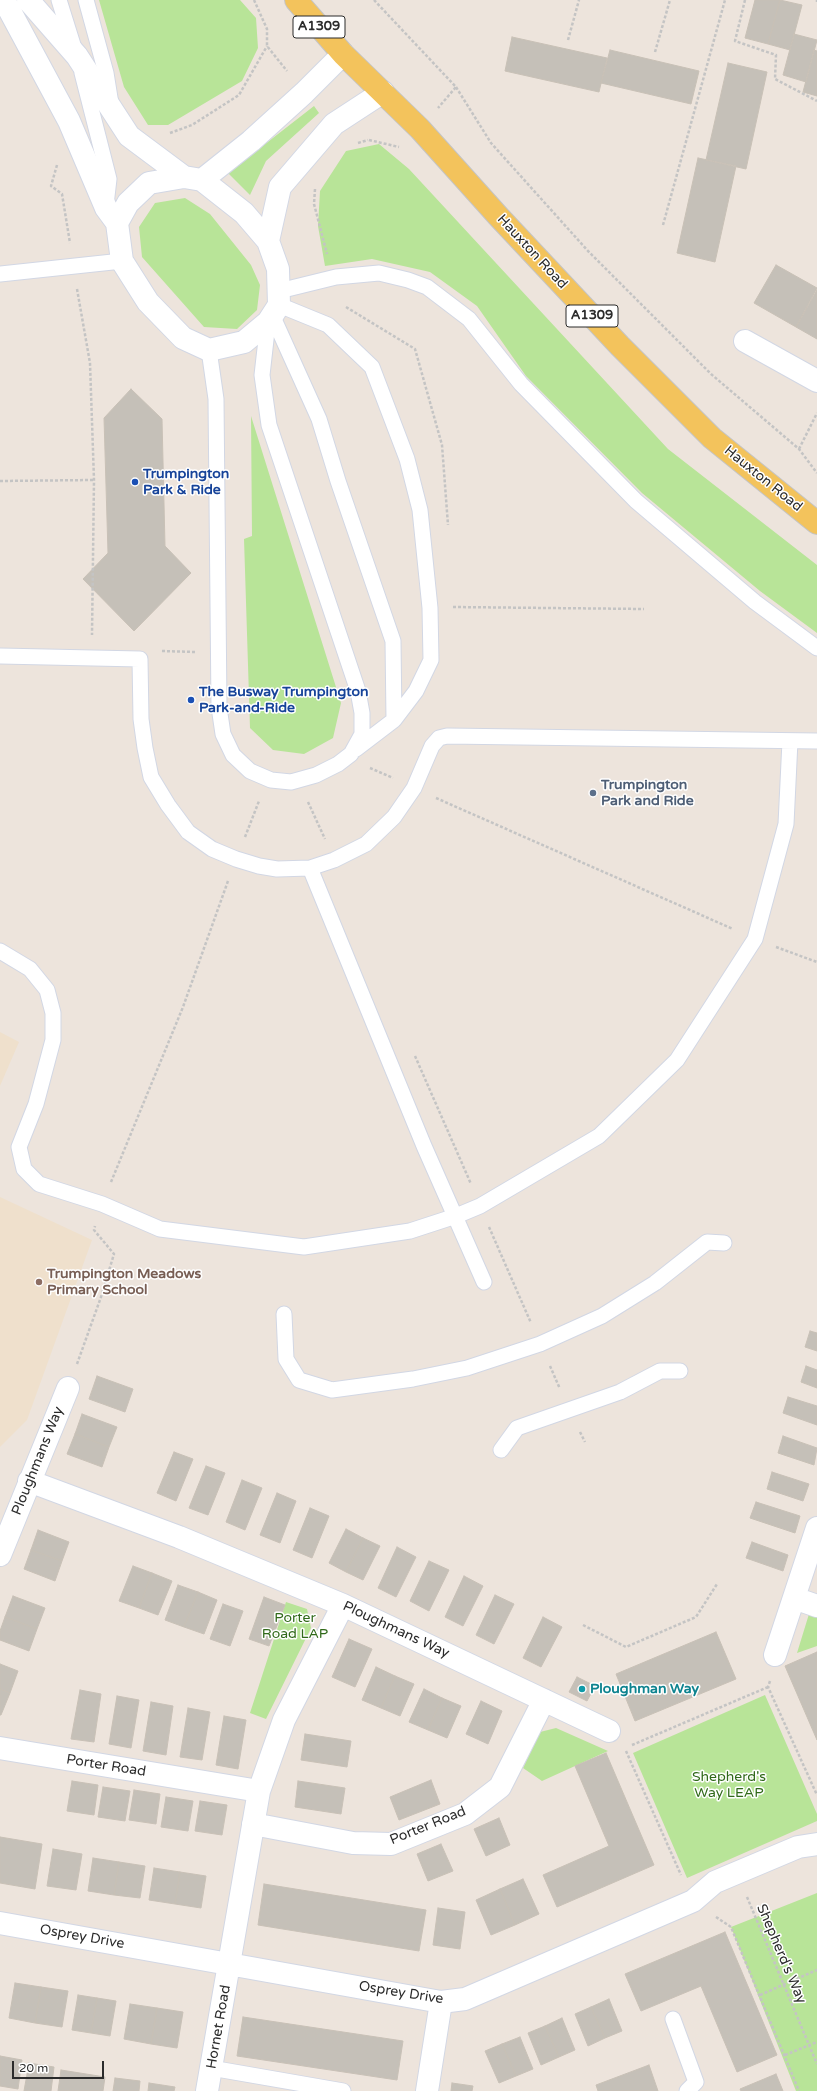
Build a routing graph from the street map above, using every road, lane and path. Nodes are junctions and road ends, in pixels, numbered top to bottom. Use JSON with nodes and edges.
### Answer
{"nodes":[{"id":1,"x":4,"y":0,"type":"edge"},
{"id":2,"x":28,"y":0,"type":"edge"},
{"id":3,"x":59,"y":0,"type":"edge"},
{"id":4,"x":86,"y":0,"type":"edge"},
{"id":5,"x":254,"y":0,"type":"edge"},
{"id":6,"x":296,"y":0,"type":"edge"},
{"id":7,"x":374,"y":0,"type":"edge"},
{"id":8,"x":579,"y":0,"type":"edge"},
{"id":9,"x":670,"y":0,"type":"edge"},
{"id":10,"x":724,"y":0,"type":"edge"},
{"id":11,"x":745,"y":0,"type":"edge"},
{"id":12,"x":568,"y":40,"type":"dead end"},
{"id":13,"x":267,"y":46,"type":"junction"},
{"id":14,"x":656,"y":52,"type":"dead end"},
{"id":15,"x":343,"y":54,"type":"junction"},
{"id":16,"x":77,"y":56,"type":"junction"},
{"id":17,"x":456,"y":87,"type":"junction"},
{"id":18,"x":383,"y":92,"type":"junction"},
{"id":19,"x":304,"y":93,"type":"junction"},
{"id":20,"x":817,"y":101,"type":"edge"},
{"id":21,"x":112,"y":113,"type":"junction"},
{"id":22,"x":420,"y":129,"type":"junction"},
{"id":23,"x":368,"y":140,"type":"dead end"},
{"id":24,"x":139,"y":144,"type":"junction"},
{"id":25,"x":355,"y":144,"type":"dead end"},
{"id":26,"x":58,"y":161,"type":"dead end"},
{"id":27,"x":91,"y":175,"type":"junction"},
{"id":28,"x":193,"y":178,"type":"junction"},
{"id":29,"x":316,"y":183,"type":"dead end"},
{"id":30,"x":62,"y":194,"type":"junction"},
{"id":31,"x":111,"y":215,"type":"junction"},
{"id":32,"x":663,"y":225,"type":"dead end"},
{"id":33,"x":268,"y":241,"type":"junction"},
{"id":34,"x":122,"y":261,"type":"junction"},
{"id":35,"x":73,"y":266,"type":"junction"},
{"id":36,"x":0,"y":274,"type":"edge"},
{"id":37,"x":336,"y":277,"type":"junction"},
{"id":38,"x":275,"y":309,"type":"junction"},
{"id":39,"x":745,"y":341,"type":"dead end"},
{"id":40,"x":209,"y":350,"type":"junction"},
{"id":41,"x":817,"y":381,"type":"edge"},
{"id":42,"x":817,"y":413,"type":"edge"},
{"id":43,"x":800,"y":449,"type":"junction"},
{"id":44,"x":817,"y":473,"type":"edge"},
{"id":45,"x":94,"y":480,"type":"junction"},
{"id":46,"x":0,"y":481,"type":"edge"},
{"id":47,"x":817,"y":523,"type":"edge"},
{"id":48,"x":453,"y":608,"type":"dead end"},
{"id":49,"x":644,"y":609,"type":"dead end"},
{"id":50,"x":817,"y":648,"type":"edge"},
{"id":51,"x":0,"y":656,"type":"edge"},
{"id":52,"x":92,"y":657,"type":"junction"},
{"id":53,"x":394,"y":720,"type":"junction"},
{"id":54,"x":790,"y":741,"type":"junction"},
{"id":55,"x":817,"y":742,"type":"edge"},
{"id":56,"x":351,"y":754,"type":"junction"},
{"id":57,"x":368,"y":767,"type":"dead end"},
{"id":58,"x":414,"y":788,"type":"junction"},
{"id":59,"x":306,"y":799,"type":"dead end"},
{"id":60,"x":259,"y":800,"type":"dead end"},
{"id":61,"x":236,"y":859,"type":"junction"},
{"id":62,"x":334,"y":860,"type":"junction"},
{"id":63,"x":310,"y":868,"type":"junction"},
{"id":64,"x":755,"y":939,"type":"junction"},
{"id":65,"x":0,"y":951,"type":"edge"},
{"id":66,"x":817,"y":962,"type":"edge"},
{"id":67,"x":412,"y":1049,"type":"dead end"},
{"id":68,"x":102,"y":1204,"type":"junction"},
{"id":69,"x":480,"y":1206,"type":"junction"},
{"id":70,"x":456,"y":1216,"type":"junction"},
{"id":71,"x":724,"y":1243,"type":"dead end"},
{"id":72,"x":484,"y":1282,"type":"dead end"},
{"id":73,"x":284,"y":1314,"type":"dead end"},
{"id":74,"x":540,"y":1344,"type":"junction"},
{"id":75,"x":680,"y":1371,"type":"dead end"},
{"id":76,"x":68,"y":1388,"type":"joint"},
{"id":77,"x":570,"y":1410,"type":"junction"},
{"id":78,"x":585,"y":1442,"type":"dead end"},
{"id":79,"x":501,"y":1450,"type":"dead end"},
{"id":80,"x":30,"y":1481,"type":"junction"},
{"id":81,"x":817,"y":1528,"type":"edge"},
{"id":82,"x":0,"y":1555,"type":"edge"},
{"id":83,"x":717,"y":1584,"type":"dead end"},
{"id":84,"x":794,"y":1598,"type":"junction"},
{"id":85,"x":343,"y":1605,"type":"junction"},
{"id":86,"x":817,"y":1606,"type":"edge"},
{"id":87,"x":583,"y":1625,"type":"dead end"},
{"id":88,"x":775,"y":1655,"type":"joint"},
{"id":89,"x":768,"y":1688,"type":"junction"},
{"id":90,"x":544,"y":1700,"type":"junction"},
{"id":91,"x":609,"y":1731,"type":"joint"},
{"id":92,"x":0,"y":1748,"type":"edge"},
{"id":93,"x":624,"y":1748,"type":"junction"},
{"id":94,"x":259,"y":1791,"type":"junction"},
{"id":95,"x":817,"y":1795,"type":"edge"},
{"id":96,"x":253,"y":1824,"type":"junction"},
{"id":97,"x":807,"y":1846,"type":"edge"},
{"id":98,"x":736,"y":1873,"type":"junction"},
{"id":99,"x":693,"y":1902,"type":"junction"},
{"id":100,"x":0,"y":1923,"type":"edge"},
{"id":101,"x":230,"y":1963,"type":"junction"},
{"id":102,"x":817,"y":1970,"type":"edge"},
{"id":103,"x":783,"y":1985,"type":"junction"},
{"id":104,"x":760,"y":1995,"type":"junction"},
{"id":105,"x":441,"y":2002,"type":"junction"},
{"id":106,"x":672,"y":2019,"type":"dead end"},
{"id":107,"x":817,"y":2042,"type":"edge"},
{"id":108,"x":810,"y":2045,"type":"junction"},
{"id":109,"x":785,"y":2055,"type":"junction"},
{"id":110,"x":817,"y":2064,"type":"edge"},
{"id":111,"x":211,"y":2068,"type":"junction"},
{"id":112,"x":207,"y":2091,"type":"edge"},
{"id":113,"x":343,"y":2091,"type":"edge"},
{"id":114,"x":427,"y":2091,"type":"edge"},
{"id":115,"x":687,"y":2091,"type":"edge"},
{"id":116,"x":799,"y":2091,"type":"edge"}],
"edges":[{"from":1,"to":27,"type":"street"},
{"from":2,"to":16,"type":"street"},
{"from":3,"to":16,"type":"lane"},
{"from":4,"to":21,"type":"lane"},
{"from":5,"to":13,"type":"path"},
{"from":6,"to":15,"type":"main road","name":"Hauxton Road","number":"A1309"},
{"from":7,"to":17,"type":"path"},
{"from":8,"to":12,"type":"path"},
{"from":9,"to":14,"type":"path"},
{"from":10,"to":32,"type":"path"},
{"from":11,"to":20,"type":"path"},
{"from":13,"to":19,"type":"path"},
{"from":13,"to":24,"type":"path"},
{"from":15,"to":18,"type":"main road","name":"Hauxton Road","number":"A1309"},
{"from":15,"to":19,"type":"street"},
{"from":16,"to":21,"type":"street"},
{"from":16,"to":31,"type":"lane"},
{"from":17,"to":22,"type":"path"},
{"from":17,"to":43,"type":"path"},
{"from":18,"to":22,"type":"main road","name":"Hauxton Road","number":"A1309"},
{"from":18,"to":33,"type":"street"},
{"from":19,"to":28,"type":"street"},
{"from":21,"to":24,"type":"street"},
{"from":22,"to":47,"type":"main road","name":"Hauxton Road","number":"A1309"},
{"from":23,"to":25,"type":"path"},
{"from":24,"to":28,"type":"street"},
{"from":26,"to":30,"type":"path"},
{"from":27,"to":30,"type":"path"},
{"from":27,"to":31,"type":"street"},
{"from":28,"to":31,"type":"street"},
{"from":28,"to":33,"type":"street"},
{"from":29,"to":37,"type":"path"},
{"from":30,"to":35,"type":"path"},
{"from":31,"to":34,"type":"street"},
{"from":33,"to":38,"type":"street"},
{"from":34,"to":35,"type":"lane"},
{"from":34,"to":40,"type":"street"},
{"from":35,"to":36,"type":"lane"},
{"from":35,"to":45,"type":"path"},
{"from":37,"to":38,"type":"lane"},
{"from":37,"to":50,"type":"lane"},
{"from":38,"to":40,"type":"street"},
{"from":38,"to":53,"type":"lane"},
{"from":38,"to":53,"type":"lane"},
{"from":38,"to":56,"type":"lane"},
{"from":39,"to":41,"type":"street"},
{"from":40,"to":56,"type":"lane"},
{"from":42,"to":43,"type":"path"},
{"from":43,"to":44,"type":"path"},
{"from":45,"to":46,"type":"path"},
{"from":45,"to":52,"type":"path"},
{"from":48,"to":49,"type":"path"},
{"from":51,"to":52,"type":"lane"},
{"from":52,"to":61,"type":"lane"},
{"from":53,"to":56,"type":"lane"},
{"from":54,"to":55,"type":"lane"},
{"from":54,"to":58,"type":"lane"},
{"from":54,"to":64,"type":"lane"},
{"from":57,"to":58,"type":"path"},
{"from":58,"to":62,"type":"lane"},
{"from":58,"to":64,"type":"path"},
{"from":59,"to":62,"type":"path"},
{"from":60,"to":61,"type":"path"},
{"from":61,"to":63,"type":"lane"},
{"from":61,"to":68,"type":"path"},
{"from":62,"to":63,"type":"lane"},
{"from":63,"to":70,"type":"lane"},
{"from":64,"to":66,"type":"path"},
{"from":64,"to":69,"type":"lane"},
{"from":65,"to":68,"type":"lane"},
{"from":67,"to":69,"type":"path"},
{"from":68,"to":70,"type":"lane"},
{"from":68,"to":76,"type":"path"},
{"from":69,"to":70,"type":"lane"},
{"from":69,"to":74,"type":"path"},
{"from":70,"to":72,"type":"lane"},
{"from":71,"to":74,"type":"lane"},
{"from":73,"to":74,"type":"lane"},
{"from":74,"to":77,"type":"path"},
{"from":75,"to":77,"type":"lane"},
{"from":76,"to":80,"type":"street","name":"Ploughmans Way"},
{"from":77,"to":78,"type":"path"},
{"from":77,"to":79,"type":"lane"},
{"from":80,"to":82,"type":"street","name":"Ploughmans Way"},
{"from":80,"to":85,"type":"street","name":"Ploughmans Way"},
{"from":81,"to":84,"type":"street"},
{"from":83,"to":87,"type":"path"},
{"from":84,"to":86,"type":"street"},
{"from":84,"to":88,"type":"street"},
{"from":85,"to":90,"type":"street","name":"Ploughmans Way"},
{"from":85,"to":94,"type":"street"},
{"from":88,"to":89,"type":"path"},
{"from":89,"to":93,"type":"path"},
{"from":89,"to":95,"type":"path"},
{"from":90,"to":91,"type":"street","name":"Ploughmans Way"},
{"from":90,"to":96,"type":"street","name":"Porter Road"},
{"from":91,"to":93,"type":"path"},
{"from":92,"to":94,"type":"street","name":"Porter Road"},
{"from":93,"to":99,"type":"path"},
{"from":94,"to":96,"type":"street"},
{"from":96,"to":101,"type":"street"},
{"from":97,"to":98,"type":"street","name":"Osprey Drive"},
{"from":98,"to":99,"type":"street","name":"Osprey Drive"},
{"from":98,"to":103,"type":"path","name":"Shepherd's Way"},
{"from":99,"to":104,"type":"path"},
{"from":99,"to":105,"type":"street","name":"Osprey Drive"},
{"from":100,"to":101,"type":"street","name":"Osprey Drive"},
{"from":101,"to":105,"type":"street","name":"Osprey Drive"},
{"from":101,"to":111,"type":"street","name":"Hornet Road"},
{"from":102,"to":103,"type":"path"},
{"from":103,"to":104,"type":"path"},
{"from":103,"to":108,"type":"path","name":"Shepherd's Way"},
{"from":104,"to":109,"type":"path"},
{"from":105,"to":114,"type":"street"},
{"from":106,"to":115,"type":"lane"},
{"from":107,"to":108,"type":"path"},
{"from":108,"to":109,"type":"path"},
{"from":108,"to":110,"type":"path","name":"Shepherd's Way"},
{"from":109,"to":116,"type":"path"},
{"from":111,"to":112,"type":"street","name":"Hornet Road"},
{"from":111,"to":113,"type":"lane"}]}
